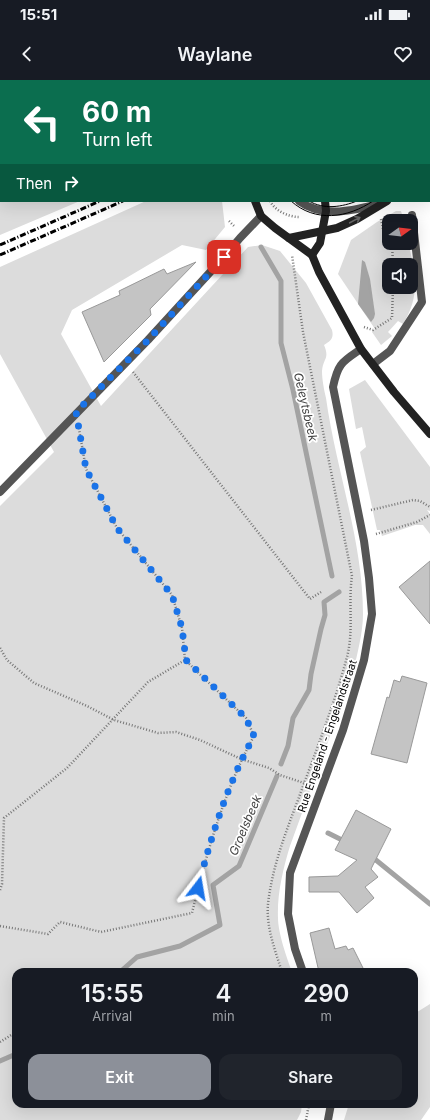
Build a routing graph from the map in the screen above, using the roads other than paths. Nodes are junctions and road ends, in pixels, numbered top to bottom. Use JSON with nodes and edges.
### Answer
{"nodes":[{"id":1,"x":255,"y":202,"type":"edge"},
{"id":2,"x":301,"y":202,"type":"edge"},
{"id":3,"x":325,"y":202,"type":"edge"},
{"id":4,"x":382,"y":202,"type":"edge"},
{"id":5,"x":385,"y":202,"type":"edge"},
{"id":6,"x":326,"y":211,"type":"junction"},
{"id":7,"x":262,"y":216,"type":"junction"},
{"id":8,"x":322,"y":233,"type":"junction"},
{"id":9,"x":289,"y":238,"type":"junction"},
{"id":10,"x":416,"y":250,"type":"edge"},
{"id":11,"x":312,"y":255,"type":"junction"},
{"id":12,"x":361,"y":349,"type":"junction"},
{"id":13,"x":373,"y":364,"type":"junction"},
{"id":14,"x":430,"y":434,"type":"edge"},
{"id":15,"x":0,"y":492,"type":"edge"},
{"id":16,"x":302,"y":968,"type":"edge"},
{"id":17,"x":330,"y":1108,"type":"edge"},
{"id":18,"x":328,"y":1120,"type":"edge"}],
"edges":[{"from":1,"to":7,"type":"main road"},
{"from":2,"to":6,"type":"street"},
{"from":3,"to":6,"type":"main road"},
{"from":4,"to":6,"type":"street"},
{"from":8,"to":5,"type":"main road","one_way":true},
{"from":6,"to":8,"type":"main road"},
{"from":7,"to":9,"type":"main road"},
{"from":7,"to":15,"type":"street"},
{"from":8,"to":9,"type":"main road"},
{"from":8,"to":11,"type":"main road"},
{"from":9,"to":11,"type":"main road"},
{"from":10,"to":13,"type":"street"},
{"from":11,"to":12,"type":"main road"},
{"from":12,"to":13,"type":"main road"},
{"from":12,"to":16,"type":"street","name":"Rue Engeland - Engelandstraat"},
{"from":13,"to":14,"type":"main road"},
{"from":17,"to":18,"type":"street"}]}
